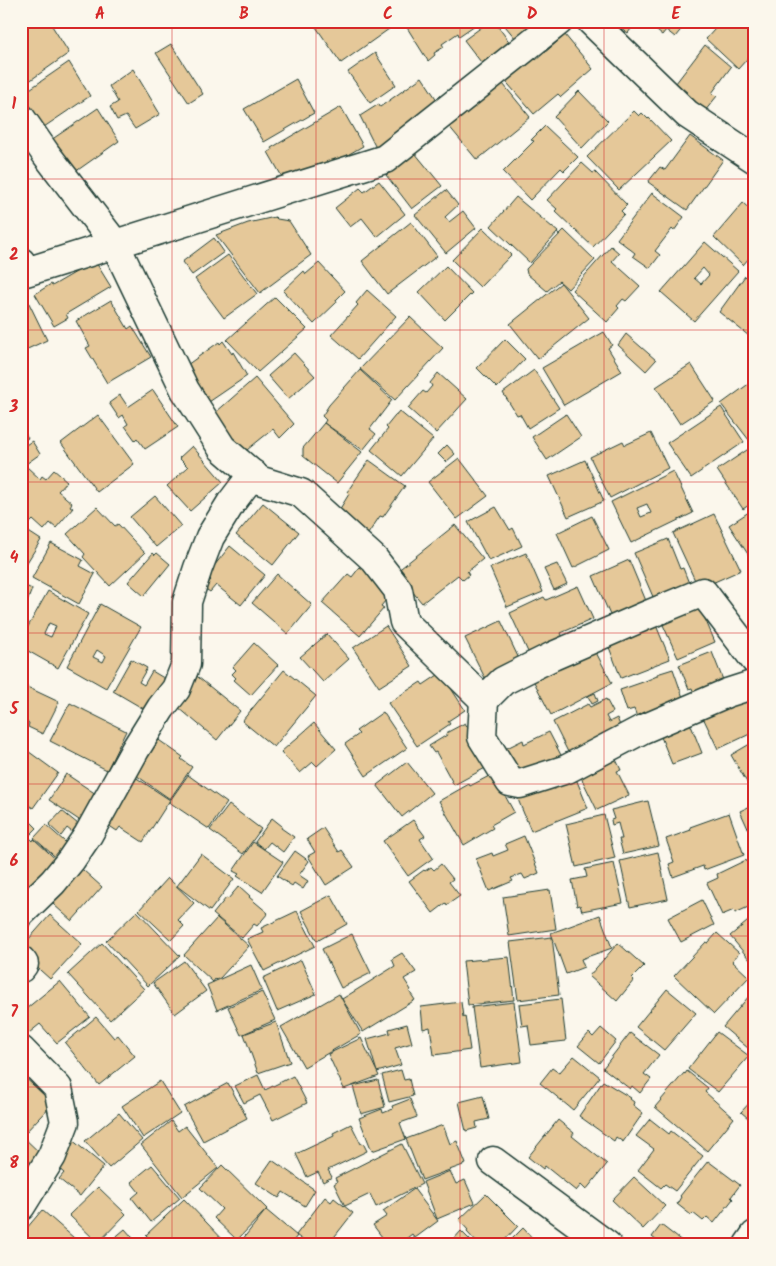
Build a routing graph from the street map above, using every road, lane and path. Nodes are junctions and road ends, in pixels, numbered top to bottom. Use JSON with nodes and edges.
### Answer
{"nodes":[{"id":1,"x":559,"y":21,"type":"edge"},
{"id":2,"x":592,"y":21,"type":"edge"},
{"id":3,"x":21,"y":118,"type":"edge"},
{"id":4,"x":755,"y":159,"type":"edge"},
{"id":5,"x":115,"y":244,"type":"junction"},
{"id":6,"x":21,"y":262,"type":"edge"},
{"id":7,"x":253,"y":474,"type":"junction"},
{"id":8,"x":755,"y":660,"type":"edge"},
{"id":9,"x":755,"y":684,"type":"edge"},
{"id":10,"x":484,"y":700,"type":"junction"},
{"id":11,"x":21,"y":913,"type":"edge"},
{"id":12,"x":21,"y":960,"type":"edge"},
{"id":13,"x":21,"y":968,"type":"edge"},
{"id":14,"x":21,"y":1050,"type":"edge"},
{"id":15,"x":493,"y":1161,"type":"dead end"},
{"id":16,"x":21,"y":1206,"type":"edge"},
{"id":17,"x":755,"y":1235,"type":"edge"},
{"id":18,"x":607,"y":1245,"type":"edge"},
{"id":19,"x":748,"y":1245,"type":"edge"}],
"edges":[{"from":1,"to":5,"type":"street"},
{"from":2,"to":4,"type":"street"},
{"from":3,"to":5,"type":"street"},
{"from":5,"to":6,"type":"street"},
{"from":5,"to":7,"type":"street"},
{"from":7,"to":10,"type":"street"},
{"from":7,"to":11,"type":"street"},
{"from":8,"to":10,"type":"street"},
{"from":9,"to":10,"type":"street"},
{"from":12,"to":13,"type":"street"},
{"from":14,"to":16,"type":"street"},
{"from":15,"to":18,"type":"street"},
{"from":17,"to":19,"type":"street"}]}
